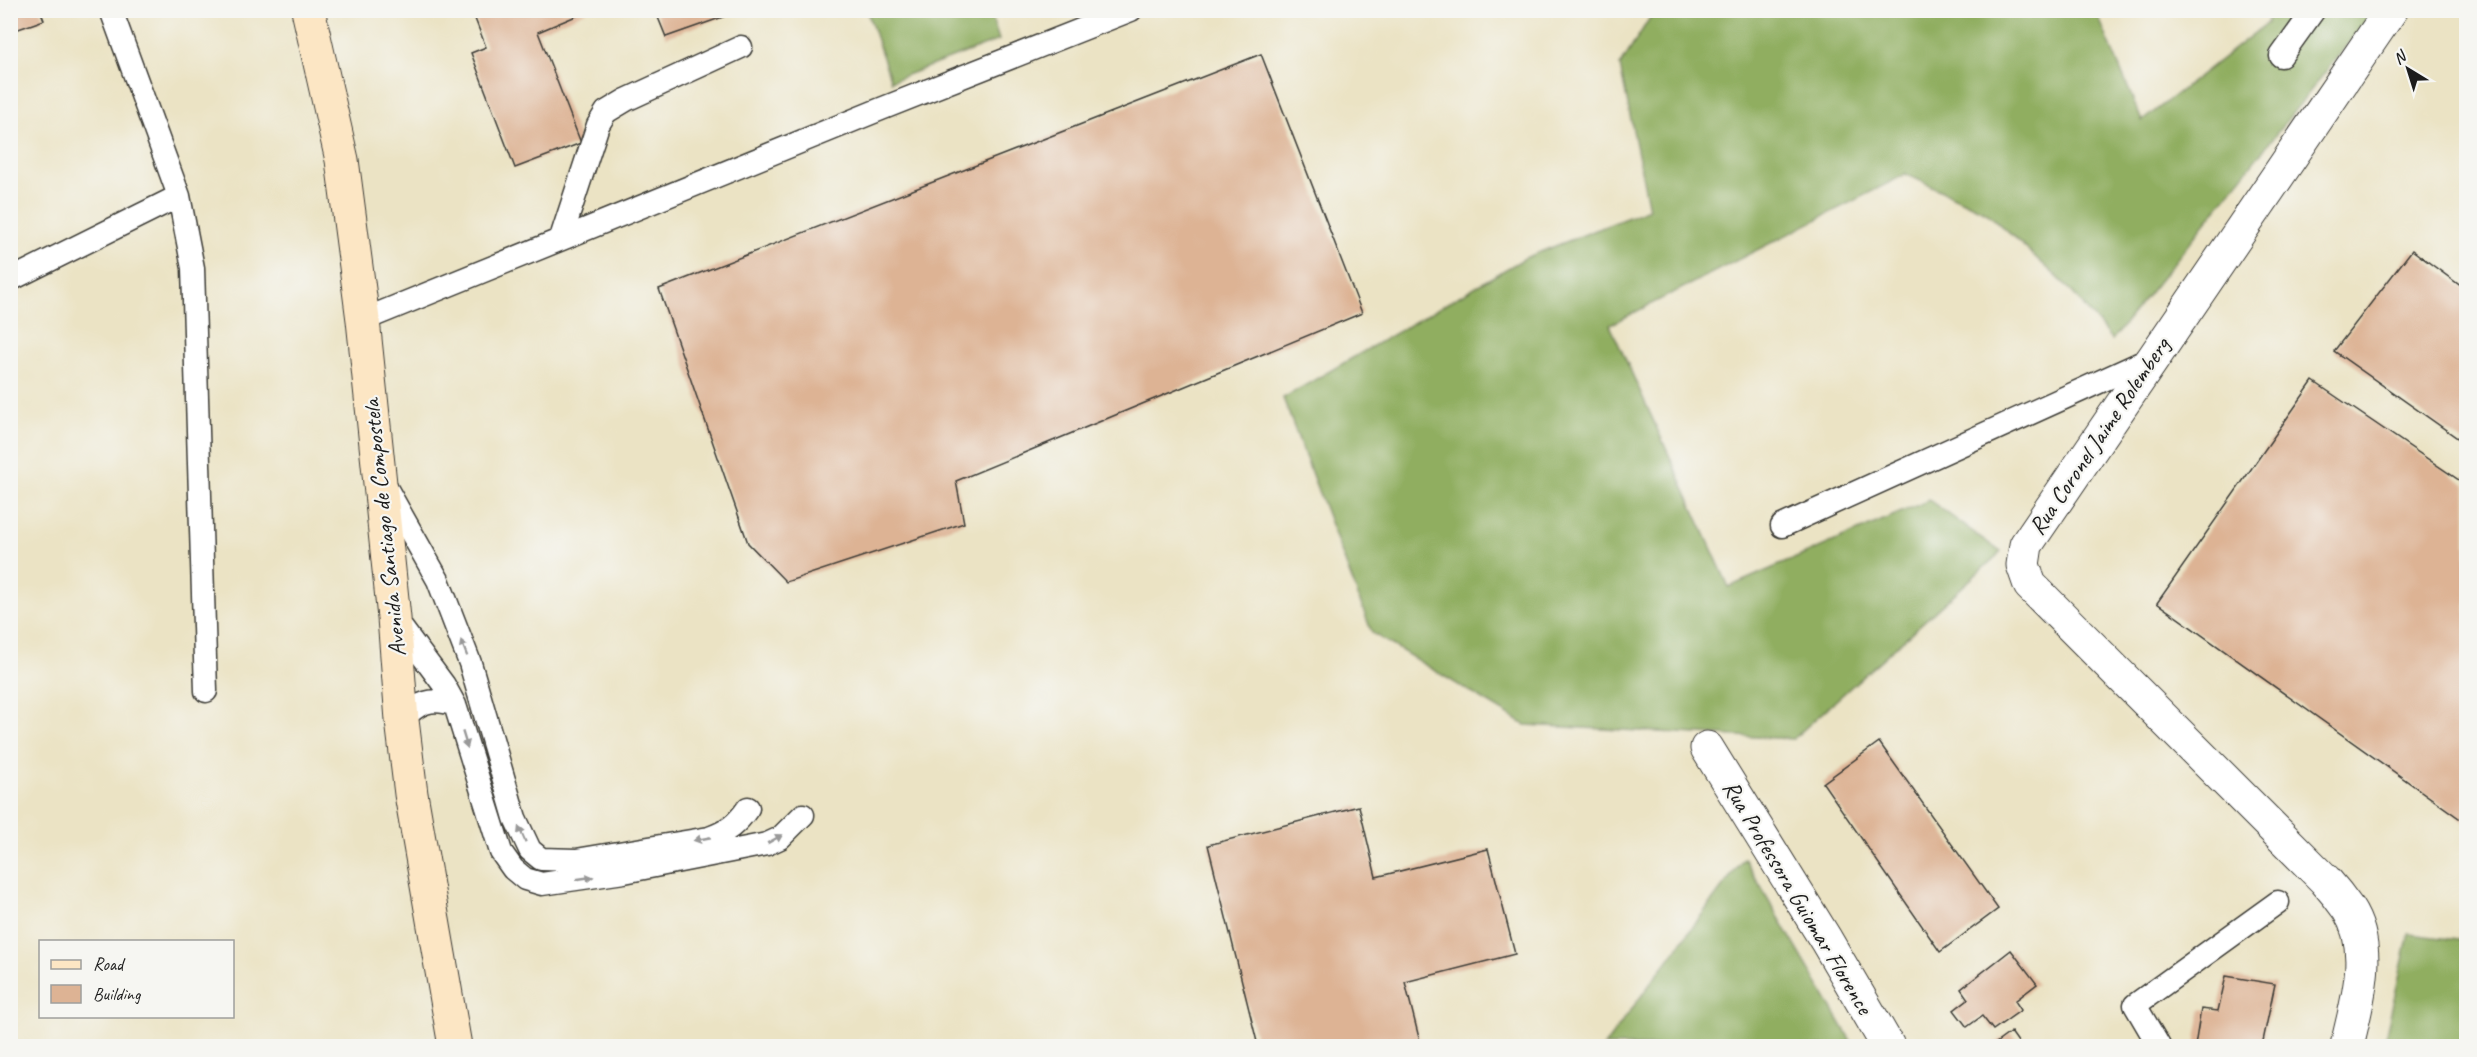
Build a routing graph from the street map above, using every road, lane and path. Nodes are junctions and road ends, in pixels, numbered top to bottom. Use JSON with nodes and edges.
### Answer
{"nodes":[{"id":1,"x":111,"y":10,"type":"edge"},
{"id":2,"x":308,"y":10,"type":"edge"},
{"id":3,"x":2314,"y":10,"type":"edge"},
{"id":4,"x":2391,"y":10,"type":"edge"},
{"id":5,"x":1127,"y":11,"type":"edge"},
{"id":6,"x":741,"y":47,"type":"dead end"},
{"id":7,"x":2281,"y":56,"type":"dead end"},
{"id":8,"x":179,"y":196,"type":"junction"},
{"id":9,"x":561,"y":238,"type":"junction"},
{"id":10,"x":10,"y":280,"type":"edge"},
{"id":11,"x":363,"y":321,"type":"junction"},
{"id":12,"x":2152,"y":358,"type":"junction"},
{"id":13,"x":377,"y":472,"type":"junction"},
{"id":14,"x":1782,"y":526,"type":"dead end"},
{"id":15,"x":394,"y":618,"type":"junction"},
{"id":16,"x":206,"y":691,"type":"dead end"},
{"id":17,"x":454,"y":705,"type":"junction"},
{"id":18,"x":402,"y":720,"type":"junction"},
{"id":19,"x":1707,"y":748,"type":"dead end"},
{"id":20,"x":748,"y":808,"type":"dead end"},
{"id":21,"x":803,"y":815,"type":"dead end"},
{"id":22,"x":2278,"y":902,"type":"dead end"},
{"id":23,"x":454,"y":1047,"type":"edge"},
{"id":24,"x":1888,"y":1047,"type":"edge"},
{"id":25,"x":2158,"y":1047,"type":"edge"},
{"id":26,"x":2346,"y":1047,"type":"edge"}],
"edges":[{"from":1,"to":8,"type":"lane"},
{"from":2,"to":11,"type":"main road","name":"Avenida Santiago de Compostela"},
{"from":3,"to":7,"type":"lane"},
{"from":4,"to":12,"type":"street","name":"Rua Coronel Jaime Rolemberg"},
{"from":5,"to":9,"type":"lane"},
{"from":6,"to":9,"type":"lane"},
{"from":8,"to":10,"type":"lane"},
{"from":8,"to":16,"type":"lane"},
{"from":9,"to":11,"type":"lane"},
{"from":11,"to":13,"type":"main road","name":"Avenida Santiago de Compostela"},
{"from":12,"to":14,"type":"lane"},
{"from":12,"to":26,"type":"street","name":"Rua Coronel Jaime Rolemberg"},
{"from":13,"to":15,"type":"main road","name":"Avenida Santiago de Compostela"},
{"from":20,"to":13,"type":"lane","one_way":true},
{"from":15,"to":17,"type":"lane"},
{"from":15,"to":18,"type":"main road","name":"Avenida Santiago de Compostela"},
{"from":17,"to":18,"type":"lane"},
{"from":17,"to":21,"type":"lane","one_way":true},
{"from":18,"to":23,"type":"main road","name":"Avenida Santiago de Compostela"},
{"from":19,"to":24,"type":"street","name":"Rua Professora Guiomar Florence"},
{"from":22,"to":25,"type":"lane"}]}
